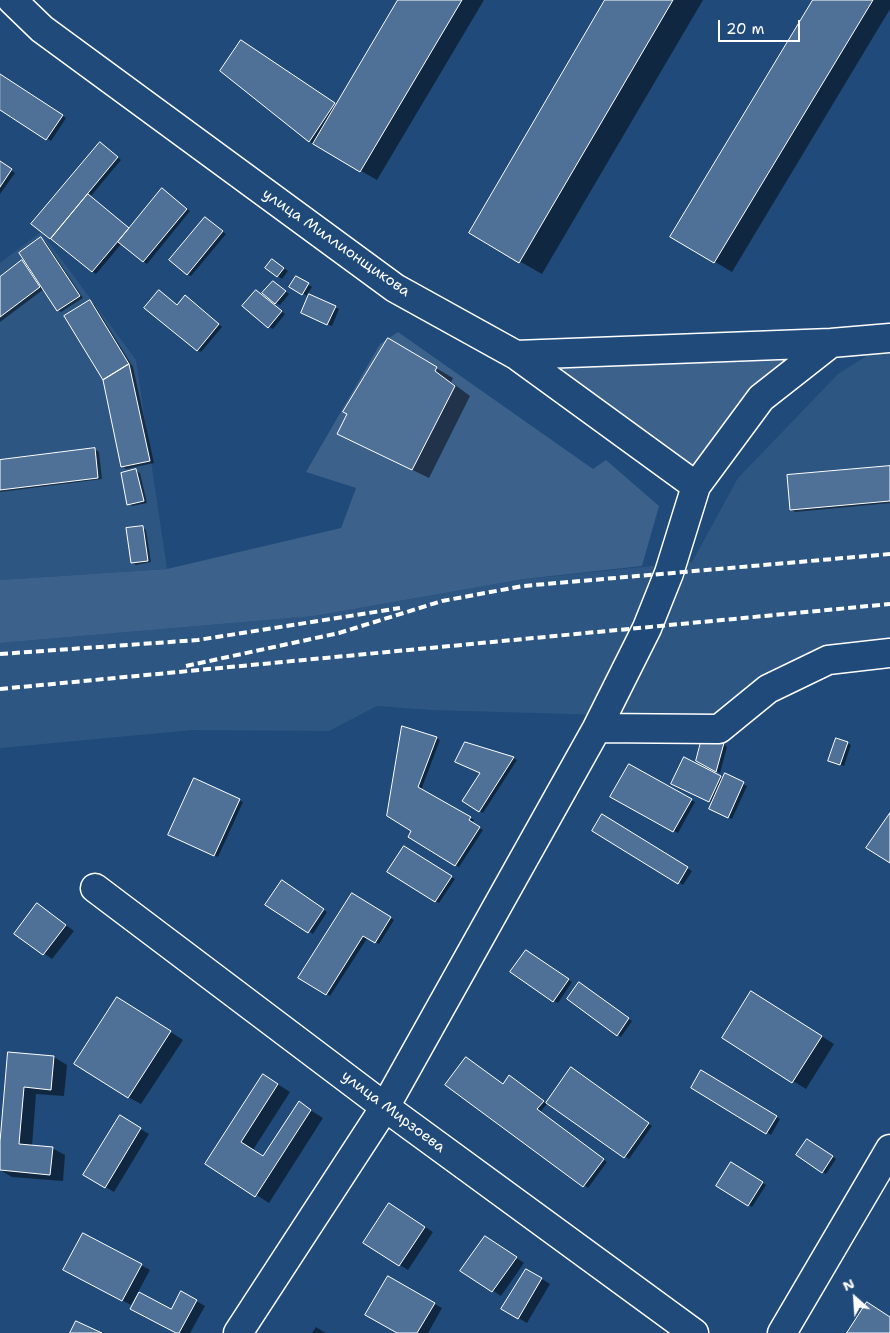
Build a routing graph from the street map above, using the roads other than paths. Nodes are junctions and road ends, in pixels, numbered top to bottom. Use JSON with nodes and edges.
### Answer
{"nodes":[{"id":1,"x":12,"y":0,"type":"edge"},
{"id":2,"x":890,"y":338,"type":"edge"},
{"id":3,"x":831,"y":343,"type":"junction"},
{"id":4,"x":516,"y":355,"type":"junction"},
{"id":5,"x":696,"y":486,"type":"junction"},
{"id":6,"x":890,"y":653,"type":"edge"},
{"id":7,"x":597,"y":728,"type":"junction"},
{"id":8,"x":95,"y":888,"type":"dead end"},
{"id":9,"x":385,"y":1107,"type":"junction"},
{"id":10,"x":890,"y":1149,"type":"edge"},
{"id":11,"x":238,"y":1333,"type":"edge"},
{"id":12,"x":694,"y":1333,"type":"edge"},
{"id":13,"x":782,"y":1333,"type":"edge"}],
"edges":[{"from":1,"to":4,"type":"street","name":"улица Миллионщикова"},
{"from":2,"to":3,"type":"street"},
{"from":3,"to":4,"type":"street"},
{"from":3,"to":5,"type":"street"},
{"from":4,"to":5,"type":"street","name":"улица Миллионщикова"},
{"from":5,"to":7,"type":"street"},
{"from":6,"to":7,"type":"street"},
{"from":7,"to":9,"type":"street"},
{"from":8,"to":9,"type":"street","name":"улица Мирзоева"},
{"from":9,"to":11,"type":"street"},
{"from":9,"to":12,"type":"street","name":"улица Мирзоева"},
{"from":10,"to":13,"type":"street"}]}
